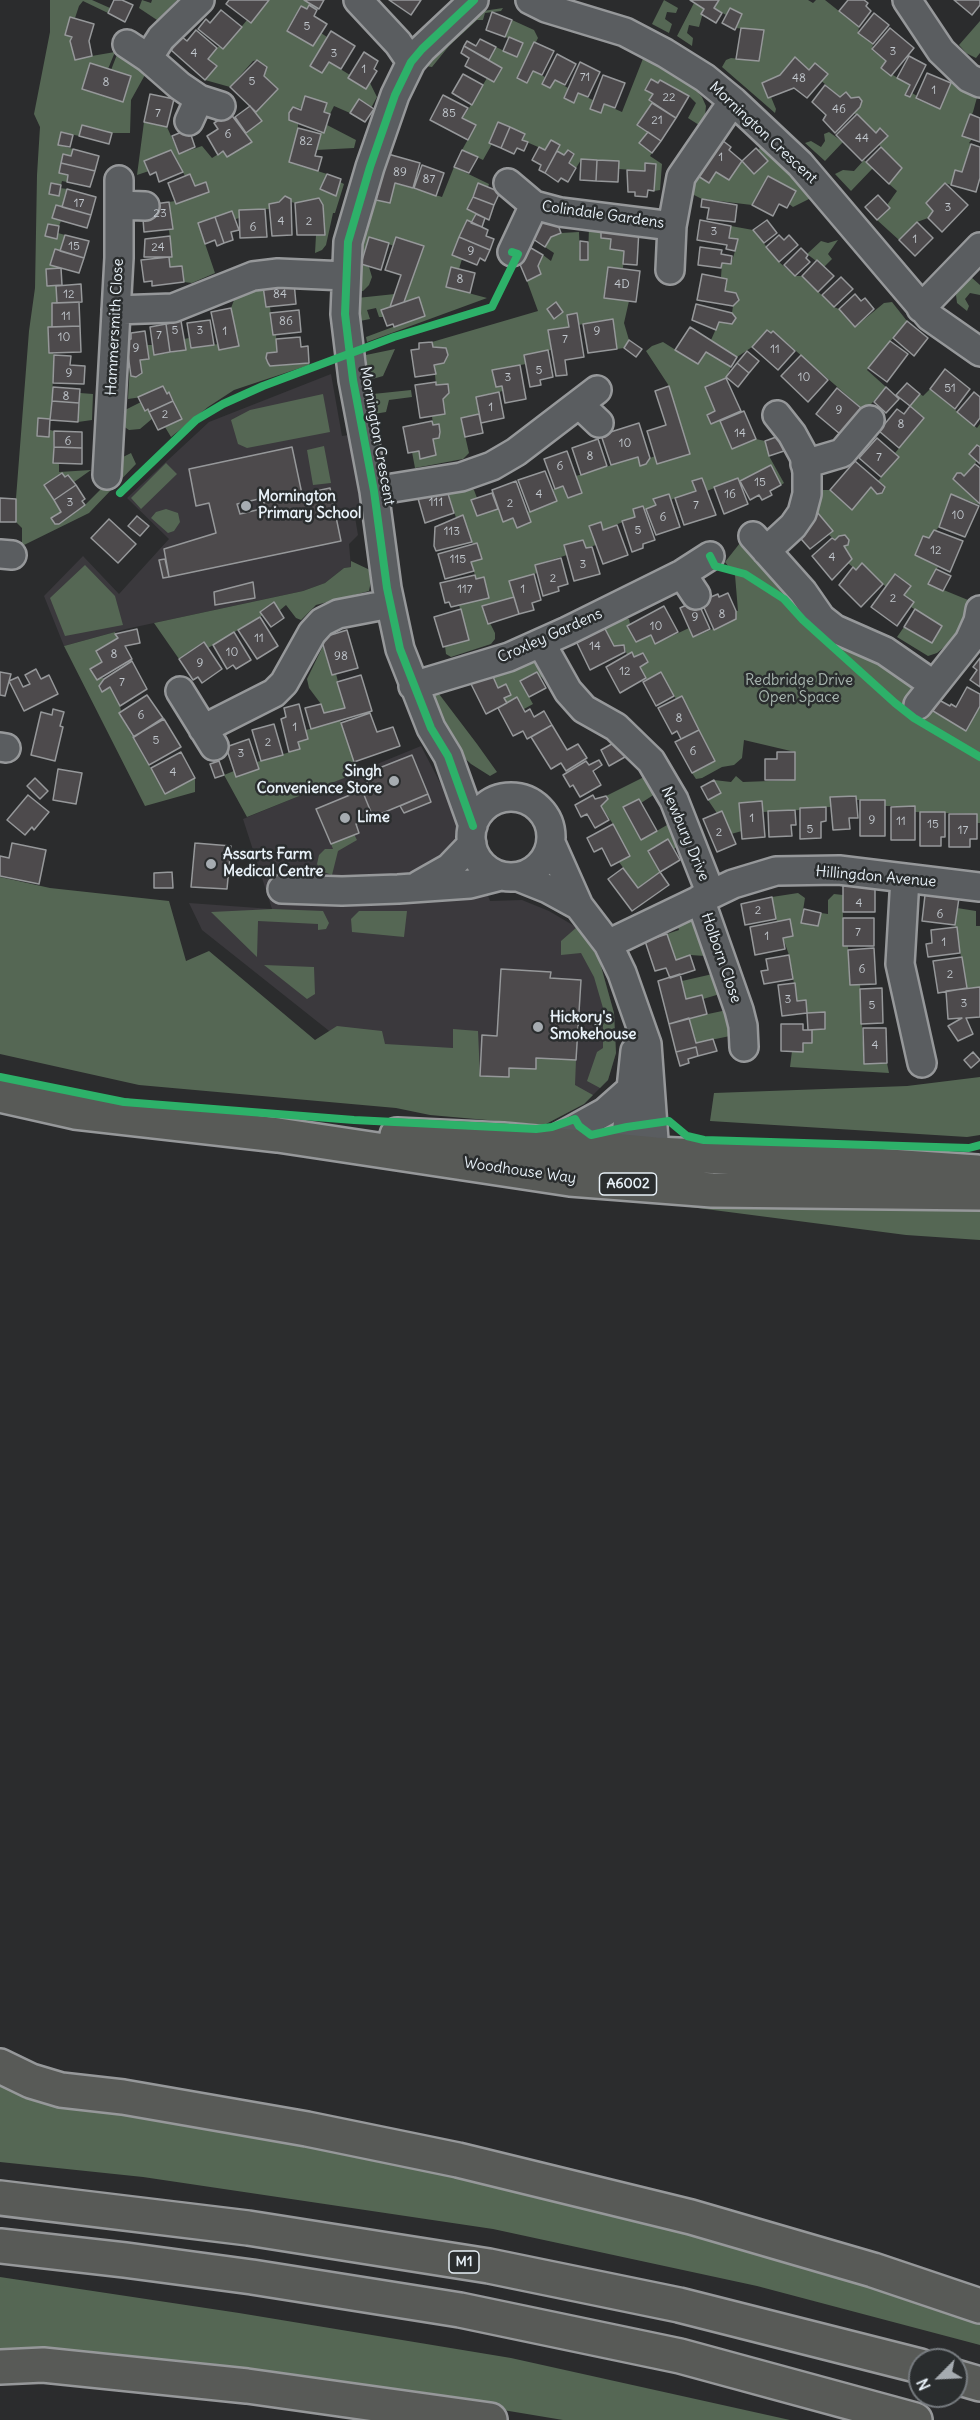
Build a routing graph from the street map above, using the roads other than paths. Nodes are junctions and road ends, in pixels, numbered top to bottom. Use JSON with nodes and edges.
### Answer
{"nodes":[{"id":1,"x":200,"y":0,"type":"edge"},
{"id":2,"x":358,"y":0,"type":"edge"},
{"id":3,"x":474,"y":0,"type":"edge"},
{"id":4,"x":530,"y":0,"type":"edge"},
{"id":5,"x":909,"y":1,"type":"edge"},
{"id":6,"x":411,"y":63,"type":"junction"},
{"id":7,"x":980,"y":84,"type":"edge"},
{"id":8,"x":733,"y":101,"type":"junction"},
{"id":9,"x":203,"y":109,"type":"dead end"},
{"id":10,"x":508,"y":183,"type":"dead end"},
{"id":11,"x":128,"y":197,"type":"dead end"},
{"id":12,"x":534,"y":205,"type":"junction"},
{"id":13,"x":672,"y":225,"type":"junction"},
{"id":14,"x":980,"y":248,"type":"edge"},
{"id":15,"x":512,"y":252,"type":"dead end"},
{"id":16,"x":670,"y":270,"type":"dead end"},
{"id":17,"x":346,"y":276,"type":"junction"},
{"id":18,"x":921,"y":308,"type":"junction"},
{"id":19,"x":116,"y":310,"type":"junction"},
{"id":20,"x":980,"y":352,"type":"edge"},
{"id":21,"x":777,"y":415,"type":"dead end"},
{"id":22,"x":870,"y":420,"type":"dead end"},
{"id":23,"x":599,"y":423,"type":"dead end"},
{"id":24,"x":805,"y":464,"type":"junction"},
{"id":25,"x":107,"y":476,"type":"dead end"},
{"id":26,"x":374,"y":491,"type":"junction"},
{"id":27,"x":710,"y":556,"type":"dead end"},
{"id":28,"x":390,"y":604,"type":"junction"},
{"id":29,"x":980,"y":610,"type":"edge"},
{"id":30,"x":541,"y":643,"type":"junction"},
{"id":31,"x":414,"y":686,"type":"junction"},
{"id":32,"x":180,"y":691,"type":"dead end"},
{"id":33,"x":448,"y":756,"type":"junction"},
{"id":34,"x":498,"y":799,"type":"junction"},
{"id":35,"x":472,"y":835,"type":"junction"},
{"id":36,"x":551,"y":843,"type":"junction"},
{"id":37,"x":510,"y":876,"type":"junction"},
{"id":38,"x":906,"y":878,"type":"junction"},
{"id":39,"x":296,"y":884,"type":"dead end"},
{"id":40,"x":418,"y":886,"type":"junction"},
{"id":41,"x":980,"y":887,"type":"edge"},
{"id":42,"x":706,"y":896,"type":"junction"},
{"id":43,"x":579,"y":906,"type":"junction"},
{"id":44,"x":608,"y":944,"type":"junction"},
{"id":45,"x":631,"y":1002,"type":"junction"},
{"id":46,"x":744,"y":1047,"type":"dead end"},
{"id":47,"x":928,"y":1048,"type":"dead end"},
{"id":48,"x":631,"y":1089,"type":"junction"},
{"id":49,"x":0,"y":1095,"type":"edge"},
{"id":50,"x":278,"y":1135,"type":"junction"},
{"id":51,"x":547,"y":1144,"type":"junction"},
{"id":52,"x":640,"y":1157,"type":"junction"},
{"id":53,"x":980,"y":1172,"type":"edge"},
{"id":54,"x":594,"y":1181,"type":"junction"},
{"id":55,"x":980,"y":1192,"type":"edge"},
{"id":56,"x":0,"y":2049,"type":"edge"},
{"id":57,"x":0,"y":2066,"type":"edge"},
{"id":58,"x":123,"y":2097,"type":"junction"},
{"id":59,"x":0,"y":2198,"type":"edge"},
{"id":60,"x":2,"y":2247,"type":"edge"},
{"id":61,"x":980,"y":2306,"type":"edge"},
{"id":62,"x":908,"y":2363,"type":"edge"},
{"id":63,"x":0,"y":2367,"type":"edge"},
{"id":64,"x":490,"y":2420,"type":"edge"},
{"id":65,"x":915,"y":2420,"type":"edge"}],
"edges":[{"from":1,"to":9,"type":"street"},
{"from":2,"to":6,"type":"street"},
{"from":3,"to":6,"type":"street","name":"Mornington Crescent"},
{"from":4,"to":8,"type":"street","name":"Mornington Crescent"},
{"from":5,"to":7,"type":"street"},
{"from":6,"to":17,"type":"street","name":"Mornington Crescent"},
{"from":8,"to":13,"type":"street","name":"Colindale Gardens"},
{"from":8,"to":18,"type":"street","name":"Mornington Crescent"},
{"from":10,"to":12,"type":"street","name":"Colindale Gardens"},
{"from":11,"to":19,"type":"street","name":"Hammersmith Close"},
{"from":12,"to":13,"type":"street","name":"Colindale Gardens"},
{"from":12,"to":15,"type":"street","name":"Colindale Gardens"},
{"from":13,"to":16,"type":"street","name":"Colindale Gardens"},
{"from":14,"to":18,"type":"street"},
{"from":17,"to":19,"type":"street"},
{"from":17,"to":26,"type":"street","name":"Mornington Crescent"},
{"from":18,"to":20,"type":"street","name":"Mornington Crescent"},
{"from":19,"to":25,"type":"street","name":"Hammersmith Close"},
{"from":21,"to":24,"type":"street"},
{"from":22,"to":24,"type":"street"},
{"from":23,"to":26,"type":"street"},
{"from":24,"to":29,"type":"street"},
{"from":26,"to":28,"type":"street","name":"Mornington Crescent"},
{"from":27,"to":30,"type":"street","name":"Croxley Gardens"},
{"from":28,"to":31,"type":"street","name":"Mornington Crescent"},
{"from":28,"to":32,"type":"street"},
{"from":30,"to":31,"type":"street","name":"Croxley Gardens"},
{"from":30,"to":42,"type":"street","name":"Newbury Drive"},
{"from":31,"to":33,"type":"street","name":"Mornington Crescent"},
{"from":33,"to":34,"type":"street","name":"Mornington Crescent"},
{"from":33,"to":35,"type":"street","name":"Mornington Crescent"},
{"from":34,"to":35,"type":"street"},
{"from":34,"to":36,"type":"street","name":"Mornington Crescent"},
{"from":35,"to":37,"type":"street","name":"Mornington Crescent"},
{"from":35,"to":40,"type":"street"},
{"from":36,"to":37,"type":"street"},
{"from":36,"to":43,"type":"street","name":"Mornington Crescent"},
{"from":37,"to":40,"type":"street"},
{"from":37,"to":43,"type":"street","name":"Mornington Crescent"},
{"from":38,"to":41,"type":"street","name":"Hillingdon Avenue"},
{"from":38,"to":42,"type":"street","name":"Hillingdon Avenue"},
{"from":38,"to":47,"type":"street"},
{"from":39,"to":40,"type":"street"},
{"from":42,"to":44,"type":"street","name":"Hillingdon Avenue"},
{"from":42,"to":46,"type":"street","name":"Holborn Close"},
{"from":43,"to":44,"type":"street","name":"Mornington Crescent"},
{"from":44,"to":45,"type":"street","name":"Mornington Crescent"},
{"from":45,"to":48,"type":"street","name":"Mornington Crescent"},
{"from":45,"to":52,"type":"street","name":"Mornington Crescent"},
{"from":48,"to":51,"type":"street"},
{"from":48,"to":52,"type":"street","name":"Mornington Crescent"},
{"from":49,"to":50,"type":"main road","name":"Woodhouse Way","number":"A6002"},
{"from":50,"to":51,"type":"main road","name":"Woodhouse Way","number":"A6002"},
{"from":50,"to":54,"type":"main road","name":"Woodhouse Way","number":"A6002"},
{"from":51,"to":52,"type":"main road","name":"Woodhouse Way","number":"A6002"},
{"from":52,"to":53,"type":"main road","name":"Woodhouse Way","number":"A6002"},
{"from":52,"to":54,"type":"main road"},
{"from":52,"to":55,"type":"main road","number":"A6002"},
{"from":54,"to":55,"type":"main road","name":"Woodhouse Way","number":"A6002"},
{"from":56,"to":58,"type":"main road"},
{"from":57,"to":58,"type":"main road"},
{"from":58,"to":61,"type":"main road"},
{"from":59,"to":62,"type":"main road","number":"M1"},
{"from":60,"to":65,"type":"main road"},
{"from":63,"to":64,"type":"main road"}]}
